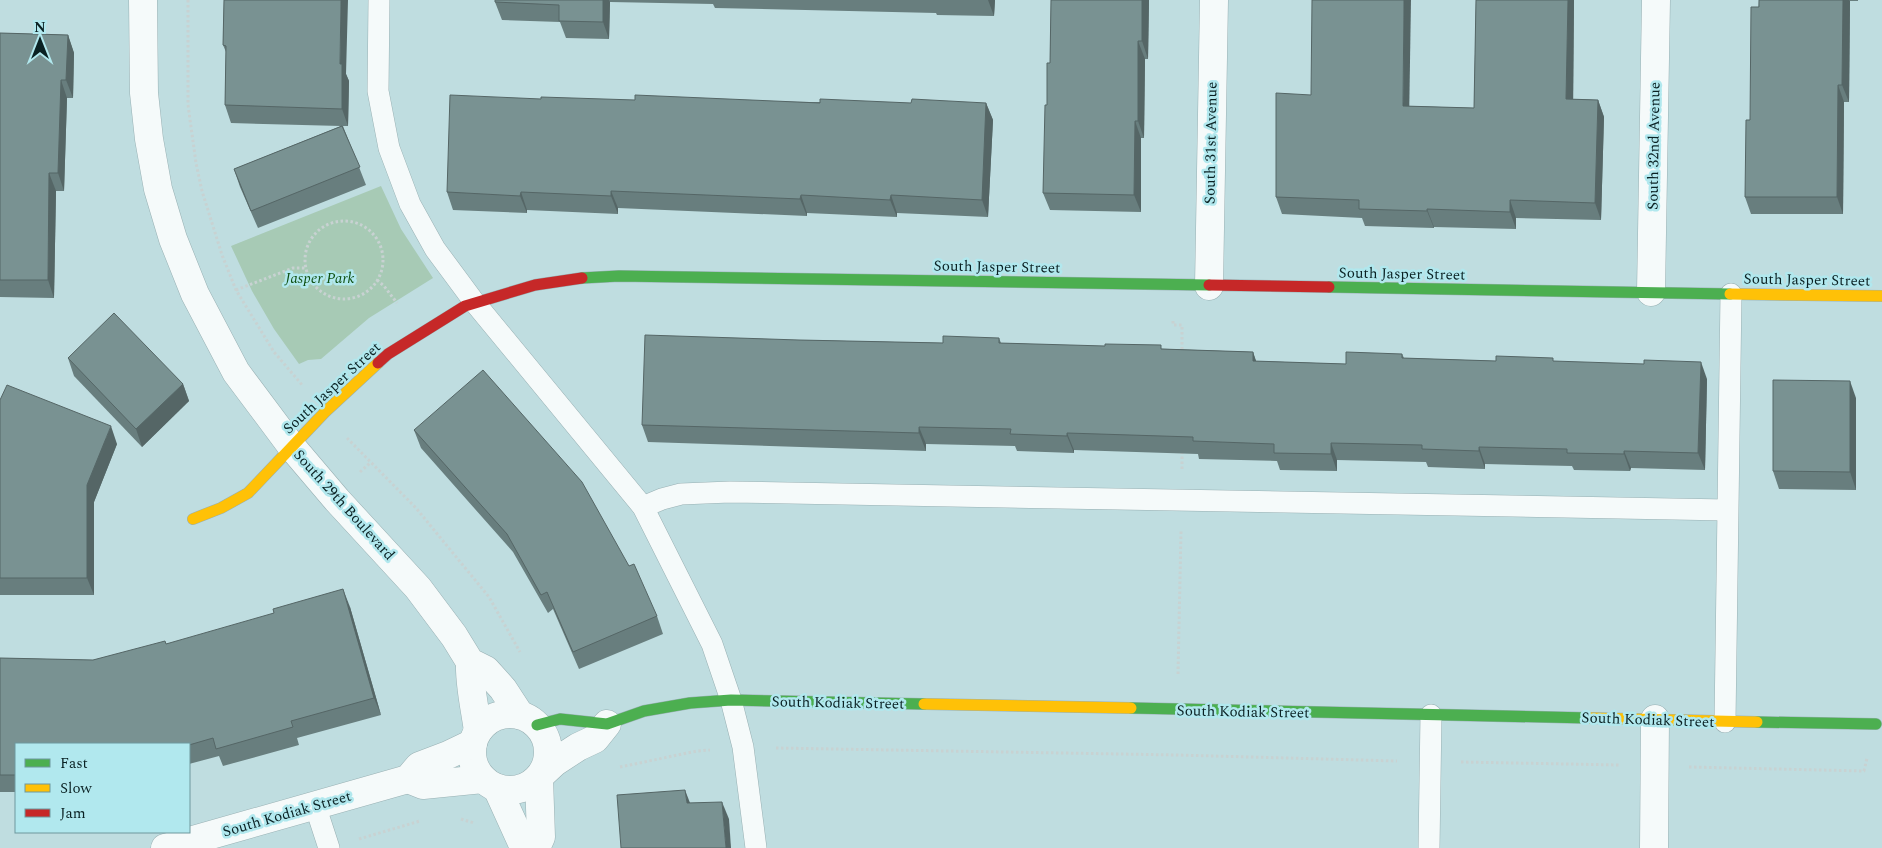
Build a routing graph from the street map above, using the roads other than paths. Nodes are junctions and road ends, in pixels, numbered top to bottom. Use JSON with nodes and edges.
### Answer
{"nodes":[{"id":1,"x":143,"y":0,"type":"edge"},
{"id":2,"x":379,"y":0,"type":"edge"},
{"id":3,"x":1214,"y":0,"type":"edge"},
{"id":4,"x":1656,"y":0,"type":"edge"},
{"id":5,"x":1209,"y":286,"type":"junction"},
{"id":6,"x":1651,"y":292,"type":"junction"},
{"id":7,"x":1731,"y":294,"type":"junction"},
{"id":8,"x":1882,"y":296,"type":"edge"},
{"id":9,"x":475,"y":302,"type":"junction"},
{"id":10,"x":292,"y":446,"type":"junction"},
{"id":11,"x":643,"y":507,"type":"junction"},
{"id":12,"x":1728,"y":510,"type":"junction"},
{"id":13,"x":193,"y":519,"type":"dead end"},
{"id":14,"x":470,"y":662,"type":"junction"},
{"id":15,"x":731,"y":700,"type":"junction"},
{"id":16,"x":1431,"y":715,"type":"junction"},
{"id":17,"x":1655,"y":719,"type":"junction"},
{"id":18,"x":528,"y":720,"type":"junction"},
{"id":19,"x":1725,"y":722,"type":"junction"},
{"id":20,"x":607,"y":724,"type":"junction"},
{"id":21,"x":1879,"y":724,"type":"edge"},
{"id":22,"x":475,"y":737,"type":"junction"},
{"id":23,"x":540,"y":776,"type":"junction"},
{"id":24,"x":408,"y":779,"type":"junction"},
{"id":25,"x":490,"y":784,"type":"junction"},
{"id":26,"x":315,"y":805,"type":"junction"},
{"id":27,"x":329,"y":847,"type":"edge"},
{"id":28,"x":165,"y":848,"type":"edge"},
{"id":29,"x":529,"y":848,"type":"edge"},
{"id":30,"x":536,"y":848,"type":"edge"},
{"id":31,"x":756,"y":848,"type":"edge"},
{"id":32,"x":1429,"y":848,"type":"edge"},
{"id":33,"x":1654,"y":848,"type":"edge"}],
"edges":[{"from":1,"to":10,"type":"street","name":"South 29th Boulevard"},
{"from":2,"to":9,"type":"lane"},
{"from":3,"to":5,"type":"street","name":"South 31st Avenue"},
{"from":4,"to":6,"type":"street","name":"South 32nd Avenue"},
{"from":5,"to":6,"type":"street","name":"South Jasper Street"},
{"from":5,"to":9,"type":"street","name":"South Jasper Street"},
{"from":6,"to":7,"type":"street","name":"South Jasper Street"},
{"from":7,"to":8,"type":"street","name":"South Jasper Street"},
{"from":7,"to":12,"type":"lane"},
{"from":9,"to":10,"type":"street","name":"South Jasper Street"},
{"from":9,"to":11,"type":"lane"},
{"from":10,"to":13,"type":"street","name":"South Jasper Street"},
{"from":10,"to":14,"type":"street","name":"South 29th Boulevard"},
{"from":11,"to":12,"type":"lane"},
{"from":11,"to":15,"type":"lane"},
{"from":12,"to":19,"type":"lane"},
{"from":14,"to":18,"type":"street","name":"South 29th Boulevard"},
{"from":14,"to":22,"type":"street","name":"South 29th Boulevard"},
{"from":15,"to":16,"type":"street","name":"South Kodiak Street"},
{"from":15,"to":20,"type":"street","name":"South Kodiak Street"},
{"from":15,"to":31,"type":"lane"},
{"from":16,"to":17,"type":"street","name":"South Kodiak Street"},
{"from":16,"to":32,"type":"lane"},
{"from":17,"to":19,"type":"street","name":"South Kodiak Street"},
{"from":17,"to":33,"type":"street"},
{"from":18,"to":20,"type":"street","name":"South Kodiak Street"},
{"from":18,"to":22,"type":"street"},
{"from":18,"to":23,"type":"street"},
{"from":19,"to":21,"type":"street","name":"South Kodiak Street"},
{"from":20,"to":23,"type":"street","name":"South Kodiak Street"},
{"from":22,"to":24,"type":"street","name":"South Kodiak Street"},
{"from":22,"to":25,"type":"street"},
{"from":23,"to":25,"type":"street"},
{"from":23,"to":30,"type":"street"},
{"from":24,"to":25,"type":"street","name":"South Kodiak Street"},
{"from":24,"to":26,"type":"street","name":"South Kodiak Street"},
{"from":25,"to":29,"type":"street"},
{"from":26,"to":27,"type":"lane"},
{"from":26,"to":28,"type":"street","name":"South Kodiak Street"}]}
